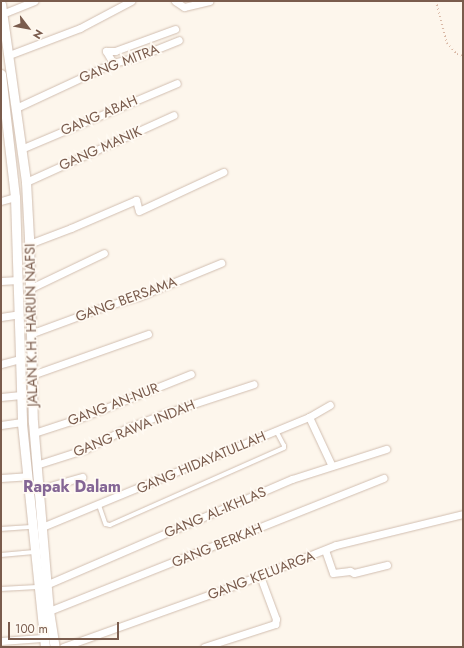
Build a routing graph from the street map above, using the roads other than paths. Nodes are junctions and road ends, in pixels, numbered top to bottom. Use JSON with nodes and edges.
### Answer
{"nodes":[{"id":1,"x":35,"y":1,"type":"edge"},
{"id":2,"x":131,"y":1,"type":"edge"},
{"id":3,"x":175,"y":1,"type":"edge"},
{"id":4,"x":209,"y":1,"type":"edge"},
{"id":5,"x":1,"y":4,"type":"edge"},
{"id":6,"x":2,"y":14,"type":"junction"},
{"id":7,"x":175,"y":29,"type":"dead end"},
{"id":8,"x":179,"y":40,"type":"dead end"},
{"id":9,"x":8,"y":55,"type":"junction"},
{"id":10,"x":113,"y":63,"type":"junction"},
{"id":11,"x":1,"y":76,"type":"edge"},
{"id":12,"x":176,"y":83,"type":"dead end"},
{"id":13,"x":12,"y":87,"type":"junction"},
{"id":14,"x":3,"y":89,"type":"junction"},
{"id":15,"x":16,"y":108,"type":"junction"},
{"id":16,"x":174,"y":115,"type":"dead end"},
{"id":17,"x":3,"y":116,"type":"edge"},
{"id":18,"x":21,"y":148,"type":"junction"},
{"id":19,"x":223,"y":172,"type":"dead end"},
{"id":20,"x":26,"y":182,"type":"junction"},
{"id":21,"x":15,"y":197,"type":"junction"},
{"id":22,"x":1,"y":201,"type":"edge"},
{"id":23,"x":29,"y":244,"type":"junction"},
{"id":24,"x":104,"y":253,"type":"dead end"},
{"id":25,"x":221,"y":263,"type":"dead end"},
{"id":26,"x":18,"y":280,"type":"junction"},
{"id":27,"x":1,"y":281,"type":"edge"},
{"id":28,"x":29,"y":289,"type":"junction"},
{"id":29,"x":19,"y":314,"type":"junction"},
{"id":30,"x":1,"y":317,"type":"edge"},
{"id":31,"x":30,"y":334,"type":"junction"},
{"id":32,"x":148,"y":334,"type":"dead end"},
{"id":33,"x":20,"y":360,"type":"junction"},
{"id":34,"x":1,"y":364,"type":"edge"},
{"id":35,"x":191,"y":374,"type":"dead end"},
{"id":36,"x":32,"y":375,"type":"junction"},
{"id":37,"x":254,"y":384,"type":"dead end"},
{"id":38,"x":21,"y":395,"type":"junction"},
{"id":39,"x":1,"y":397,"type":"edge"},
{"id":40,"x":330,"y":405,"type":"dead end"},
{"id":41,"x":308,"y":417,"type":"junction"},
{"id":42,"x":22,"y":422,"type":"junction"},
{"id":43,"x":1,"y":425,"type":"edge"},
{"id":44,"x":276,"y":431,"type":"junction"},
{"id":45,"x":34,"y":433,"type":"junction"},
{"id":46,"x":386,"y":449,"type":"dead end"},
{"id":47,"x":25,"y":458,"type":"junction"},
{"id":48,"x":36,"y":461,"type":"junction"},
{"id":49,"x":332,"y":466,"type":"junction"},
{"id":50,"x":27,"y":476,"type":"junction"},
{"id":51,"x":82,"y":477,"type":"dead end"},
{"id":52,"x":1,"y":478,"type":"edge"},
{"id":53,"x":384,"y":478,"type":"dead end"},
{"id":54,"x":39,"y":490,"type":"junction"},
{"id":55,"x":99,"y":504,"type":"junction"},
{"id":56,"x":463,"y":514,"type":"edge"},
{"id":57,"x":32,"y":526,"type":"junction"},
{"id":58,"x":42,"y":526,"type":"junction"},
{"id":59,"x":1,"y":529,"type":"edge"},
{"id":60,"x":325,"y":550,"type":"junction"},
{"id":61,"x":34,"y":552,"type":"junction"},
{"id":62,"x":1,"y":555,"type":"edge"},
{"id":63,"x":387,"y":565,"type":"dead end"},
{"id":64,"x":260,"y":576,"type":"junction"},
{"id":65,"x":48,"y":584,"type":"junction"},
{"id":66,"x":37,"y":587,"type":"junction"},
{"id":67,"x":1,"y":589,"type":"edge"},
{"id":68,"x":49,"y":611,"type":"junction"},
{"id":69,"x":1,"y":640,"type":"edge"},
{"id":70,"x":43,"y":642,"type":"edge"},
{"id":71,"x":55,"y":647,"type":"edge"},
{"id":72,"x":63,"y":647,"type":"edge"},
{"id":73,"x":204,"y":647,"type":"edge"}],
"edges":[{"from":1,"to":6,"type":"street"},
{"from":2,"to":9,"type":"street"},
{"from":3,"to":4,"type":"street"},
{"from":5,"to":6,"type":"main road","name":"JALAN K.H. HARUN NAFSI"},
{"from":6,"to":9,"type":"main road","name":"JALAN K.H. HARUN NAFSI"},
{"from":7,"to":10,"type":"street"},
{"from":8,"to":10,"type":"street","name":"GANG MITRA"},
{"from":9,"to":13,"type":"main road","name":"JALAN K.H. HARUN NAFSI"},
{"from":10,"to":15,"type":"street","name":"GANG MITRA"},
{"from":11,"to":14,"type":"main road","name":"JALAN K.H. HARUN NAFSI"},
{"from":12,"to":18,"type":"street","name":"GANG ABAH"},
{"from":13,"to":14,"type":"main road"},
{"from":13,"to":15,"type":"main road","name":"JALAN K.H. HARUN NAFSI"},
{"from":14,"to":17,"type":"main road","name":"JALAN K.H. HARUN NAFSI"},
{"from":15,"to":18,"type":"main road","name":"JALAN K.H. HARUN NAFSI"},
{"from":16,"to":20,"type":"street","name":"GANG MANIK"},
{"from":17,"to":21,"type":"main road","name":"JALAN K.H. HARUN NAFSI"},
{"from":18,"to":20,"type":"main road","name":"JALAN K.H. HARUN NAFSI"},
{"from":19,"to":23,"type":"street"},
{"from":20,"to":23,"type":"main road","name":"JALAN K.H. HARUN NAFSI"},
{"from":21,"to":22,"type":"street"},
{"from":21,"to":26,"type":"main road","name":"JALAN K.H. HARUN NAFSI"},
{"from":23,"to":28,"type":"main road","name":"JALAN K.H. HARUN NAFSI"},
{"from":24,"to":28,"type":"street"},
{"from":25,"to":31,"type":"street","name":"GANG BERSAMA"},
{"from":26,"to":27,"type":"street"},
{"from":26,"to":29,"type":"main road","name":"JALAN K.H. HARUN NAFSI"},
{"from":28,"to":31,"type":"main road","name":"JALAN K.H. HARUN NAFSI"},
{"from":29,"to":30,"type":"street"},
{"from":29,"to":33,"type":"main road","name":"JALAN K.H. HARUN NAFSI"},
{"from":31,"to":36,"type":"main road","name":"JALAN K.H. HARUN NAFSI"},
{"from":32,"to":36,"type":"street"},
{"from":33,"to":34,"type":"street"},
{"from":33,"to":38,"type":"main road","name":"JALAN K.H. HARUN NAFSI"},
{"from":35,"to":45,"type":"street","name":"GANG AN-NUR"},
{"from":36,"to":45,"type":"main road","name":"JALAN K.H. HARUN NAFSI"},
{"from":37,"to":48,"type":"street","name":"GANG RAWA INDAH"},
{"from":38,"to":39,"type":"street"},
{"from":38,"to":42,"type":"main road","name":"JALAN K.H. HARUN NAFSI"},
{"from":40,"to":41,"type":"street","name":"GANG HIDAYATULLAH"},
{"from":41,"to":44,"type":"street","name":"GANG HIDAYATULLAH"},
{"from":41,"to":49,"type":"street"},
{"from":42,"to":43,"type":"street"},
{"from":42,"to":47,"type":"main road","name":"JALAN K.H. HARUN NAFSI"},
{"from":44,"to":55,"type":"street","name":"GANG HIDAYATULLAH"},
{"from":44,"to":55,"type":"lane"},
{"from":45,"to":48,"type":"main road","name":"JALAN K.H. HARUN NAFSI"},
{"from":46,"to":49,"type":"street","name":"GANG AL-IKHLAS"},
{"from":47,"to":48,"type":"main road"},
{"from":47,"to":50,"type":"main road","name":"JALAN K.H. HARUN NAFSI"},
{"from":48,"to":54,"type":"main road","name":"JALAN K.H. HARUN NAFSI"},
{"from":49,"to":65,"type":"street","name":"GANG AL-IKHLAS"},
{"from":50,"to":52,"type":"street"},
{"from":50,"to":57,"type":"main road","name":"JALAN K.H. HARUN NAFSI"},
{"from":51,"to":54,"type":"street"},
{"from":53,"to":68,"type":"street","name":"GANG BERKAH"},
{"from":54,"to":58,"type":"main road","name":"JALAN K.H. HARUN NAFSI"},
{"from":55,"to":58,"type":"street","name":"GANG HIDAYATULLAH"},
{"from":56,"to":60,"type":"street","name":"GANG KELUARGA"},
{"from":57,"to":59,"type":"lane"},
{"from":57,"to":61,"type":"main road","name":"JALAN K.H. HARUN NAFSI"},
{"from":58,"to":65,"type":"main road","name":"JALAN K.H. HARUN NAFSI"},
{"from":60,"to":63,"type":"street"},
{"from":60,"to":64,"type":"street","name":"GANG KELUARGA"},
{"from":61,"to":62,"type":"lane"},
{"from":61,"to":66,"type":"main road","name":"JALAN K.H. HARUN NAFSI"},
{"from":64,"to":72,"type":"street","name":"GANG KELUARGA"},
{"from":64,"to":73,"type":"street"},
{"from":65,"to":68,"type":"main road","name":"JALAN K.H. HARUN NAFSI"},
{"from":66,"to":67,"type":"lane"},
{"from":66,"to":70,"type":"main road","name":"JALAN K.H. HARUN NAFSI"},
{"from":68,"to":71,"type":"main road","name":"JALAN K.H. HARUN NAFSI"},
{"from":69,"to":70,"type":"street"}]}
